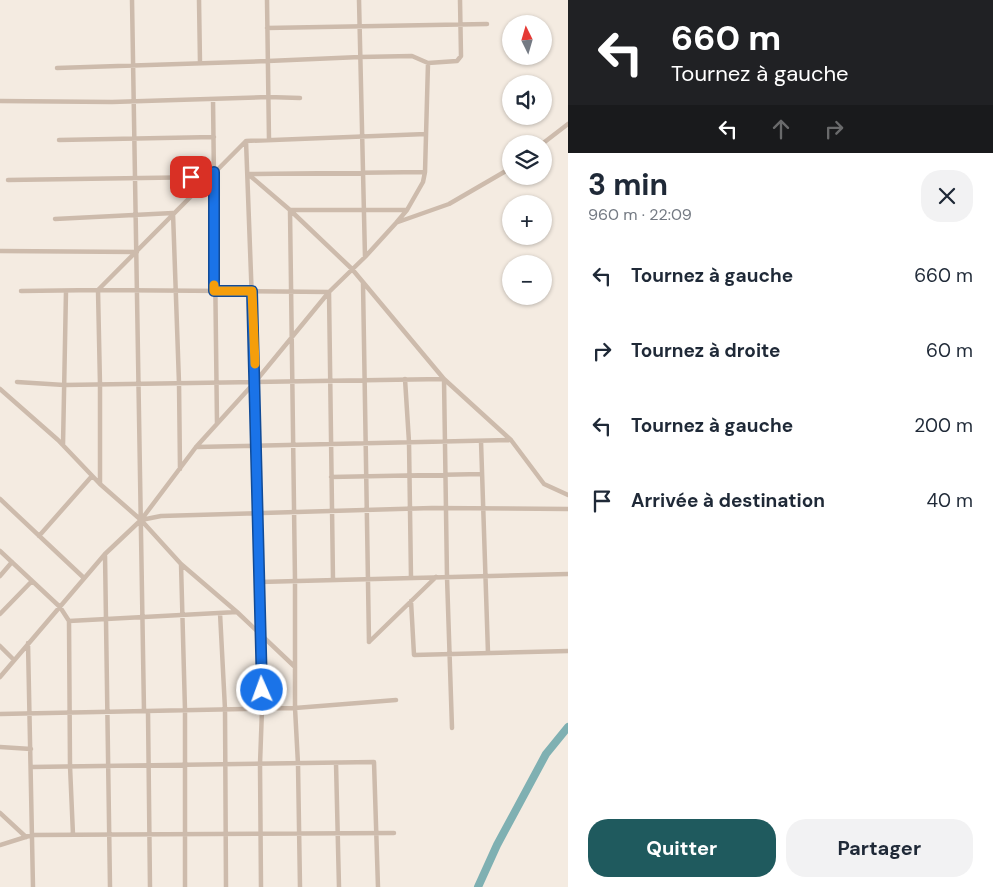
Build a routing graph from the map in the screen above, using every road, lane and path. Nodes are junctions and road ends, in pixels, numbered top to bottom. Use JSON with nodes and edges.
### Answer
{"nodes":[{"id":1,"x":132,"y":0,"type":"edge"},
{"id":2,"x":199,"y":0,"type":"edge"},
{"id":3,"x":267,"y":0,"type":"edge"},
{"id":4,"x":359,"y":0,"type":"edge"},
{"id":5,"x":460,"y":0,"type":"edge"},
{"id":6,"x":487,"y":24,"type":"dead end"},
{"id":7,"x":460,"y":25,"type":"junction"},
{"id":8,"x":360,"y":27,"type":"junction"},
{"id":9,"x":267,"y":28,"type":"junction"},
{"id":10,"x":360,"y":57,"type":"junction"},
{"id":11,"x":268,"y":62,"type":"junction"},
{"id":12,"x":428,"y":63,"type":"junction"},
{"id":13,"x":200,"y":64,"type":"junction"},
{"id":14,"x":133,"y":65,"type":"junction"},
{"id":15,"x":57,"y":68,"type":"dead end"},
{"id":16,"x":268,"y":97,"type":"junction"},
{"id":17,"x":300,"y":98,"type":"dead end"},
{"id":18,"x":213,"y":100,"type":"junction"},
{"id":19,"x":134,"y":101,"type":"junction"},
{"id":20,"x":0,"y":102,"type":"edge"},
{"id":21,"x":568,"y":124,"type":"edge"},
{"id":22,"x":426,"y":134,"type":"junction"},
{"id":23,"x":362,"y":136,"type":"junction"},
{"id":24,"x":552,"y":136,"type":"edge"},
{"id":25,"x":214,"y":137,"type":"junction"},
{"id":26,"x":135,"y":139,"type":"junction"},
{"id":27,"x":59,"y":140,"type":"dead end"},
{"id":28,"x":269,"y":140,"type":"junction"},
{"id":29,"x":246,"y":141,"type":"junction"},
{"id":30,"x":214,"y":172,"type":"junction"},
{"id":31,"x":425,"y":172,"type":"junction"},
{"id":32,"x":362,"y":173,"type":"junction"},
{"id":33,"x":502,"y":173,"type":"edge"},
{"id":34,"x":248,"y":174,"type":"junction"},
{"id":35,"x":209,"y":177,"type":"junction"},
{"id":36,"x":135,"y":178,"type":"junction"},
{"id":37,"x":8,"y":180,"type":"dead end"},
{"id":38,"x":290,"y":210,"type":"junction"},
{"id":39,"x":363,"y":210,"type":"junction"},
{"id":40,"x":408,"y":210,"type":"junction"},
{"id":41,"x":173,"y":213,"type":"junction"},
{"id":42,"x":136,"y":215,"type":"junction"},
{"id":43,"x":55,"y":219,"type":"dead end"},
{"id":44,"x":396,"y":223,"type":"junction"},
{"id":45,"x":0,"y":251,"type":"edge"},
{"id":46,"x":136,"y":252,"type":"junction"},
{"id":47,"x":365,"y":257,"type":"junction"},
{"id":48,"x":352,"y":269,"type":"junction"},
{"id":49,"x":363,"y":282,"type":"junction"},
{"id":50,"x":98,"y":290,"type":"junction"},
{"id":51,"x":21,"y":291,"type":"dead end"},
{"id":52,"x":66,"y":291,"type":"junction"},
{"id":53,"x":137,"y":291,"type":"junction"},
{"id":54,"x":214,"y":291,"type":"junction"},
{"id":55,"x":252,"y":291,"type":"junction"},
{"id":56,"x":291,"y":291,"type":"junction"},
{"id":57,"x":175,"y":292,"type":"junction"},
{"id":58,"x":329,"y":292,"type":"junction"},
{"id":59,"x":291,"y":337,"type":"junction"},
{"id":60,"x":405,"y":379,"type":"junction"},
{"id":61,"x":444,"y":379,"type":"junction"},
{"id":62,"x":365,"y":380,"type":"junction"},
{"id":63,"x":292,"y":381,"type":"junction"},
{"id":64,"x":330,"y":381,"type":"junction"},
{"id":65,"x":17,"y":382,"type":"dead end"},
{"id":66,"x":216,"y":382,"type":"junction"},
{"id":67,"x":255,"y":382,"type":"junction"},
{"id":68,"x":179,"y":383,"type":"junction"},
{"id":69,"x":139,"y":384,"type":"junction"},
{"id":70,"x":64,"y":385,"type":"junction"},
{"id":71,"x":100,"y":385,"type":"junction"},
{"id":72,"x":0,"y":389,"type":"edge"},
{"id":73,"x":217,"y":423,"type":"junction"},
{"id":74,"x":481,"y":440,"type":"junction"},
{"id":75,"x":511,"y":440,"type":"junction"},
{"id":76,"x":445,"y":441,"type":"junction"},
{"id":77,"x":409,"y":442,"type":"junction"},
{"id":78,"x":366,"y":443,"type":"junction"},
{"id":79,"x":293,"y":444,"type":"junction"},
{"id":80,"x":331,"y":444,"type":"junction"},
{"id":81,"x":62,"y":445,"type":"junction"},
{"id":82,"x":255,"y":445,"type":"junction"},
{"id":83,"x":196,"y":447,"type":"junction"},
{"id":84,"x":180,"y":470,"type":"junction"},
{"id":85,"x":445,"y":474,"type":"junction"},
{"id":86,"x":482,"y":474,"type":"junction"},
{"id":87,"x":409,"y":475,"type":"junction"},
{"id":88,"x":92,"y":476,"type":"junction"},
{"id":89,"x":366,"y":476,"type":"junction"},
{"id":90,"x":331,"y":477,"type":"junction"},
{"id":91,"x":100,"y":484,"type":"junction"},
{"id":92,"x":568,"y":495,"type":"edge"},
{"id":93,"x":0,"y":499,"type":"edge"},
{"id":94,"x":446,"y":508,"type":"junction"},
{"id":95,"x":410,"y":509,"type":"junction"},
{"id":96,"x":483,"y":509,"type":"junction"},
{"id":97,"x":568,"y":509,"type":"edge"},
{"id":98,"x":367,"y":510,"type":"junction"},
{"id":99,"x":332,"y":511,"type":"junction"},
{"id":100,"x":294,"y":512,"type":"junction"},
{"id":101,"x":257,"y":513,"type":"junction"},
{"id":102,"x":141,"y":520,"type":"junction"},
{"id":103,"x":39,"y":536,"type":"junction"},
{"id":104,"x":0,"y":550,"type":"edge"},
{"id":105,"x":105,"y":554,"type":"junction"},
{"id":106,"x":12,"y":562,"type":"junction"},
{"id":107,"x":181,"y":564,"type":"junction"},
{"id":108,"x":568,"y":574,"type":"edge"},
{"id":109,"x":0,"y":576,"type":"edge"},
{"id":110,"x":486,"y":576,"type":"junction"},
{"id":111,"x":436,"y":577,"type":"junction"},
{"id":112,"x":447,"y":577,"type":"junction"},
{"id":113,"x":84,"y":578,"type":"junction"},
{"id":114,"x":411,"y":578,"type":"junction"},
{"id":115,"x":368,"y":579,"type":"junction"},
{"id":116,"x":333,"y":580,"type":"junction"},
{"id":117,"x":32,"y":581,"type":"junction"},
{"id":118,"x":295,"y":581,"type":"junction"},
{"id":119,"x":259,"y":582,"type":"junction"},
{"id":120,"x":412,"y":600,"type":"junction"},
{"id":121,"x":60,"y":607,"type":"junction"},
{"id":122,"x":236,"y":612,"type":"junction"},
{"id":123,"x":0,"y":614,"type":"edge"},
{"id":124,"x":220,"y":614,"type":"junction"},
{"id":125,"x":183,"y":615,"type":"junction"},
{"id":126,"x":142,"y":617,"type":"junction"},
{"id":127,"x":106,"y":619,"type":"junction"},
{"id":128,"x":69,"y":621,"type":"junction"},
{"id":129,"x":260,"y":634,"type":"junction"},
{"id":130,"x":28,"y":644,"type":"junction"},
{"id":131,"x":0,"y":646,"type":"edge"},
{"id":132,"x":568,"y":651,"type":"edge"},
{"id":133,"x":488,"y":653,"type":"junction"},
{"id":134,"x":450,"y":654,"type":"junction"},
{"id":135,"x":14,"y":660,"type":"junction"},
{"id":136,"x":295,"y":667,"type":"junction"},
{"id":137,"x":0,"y":677,"type":"edge"},
{"id":138,"x":396,"y":700,"type":"dead end"},
{"id":139,"x":295,"y":708,"type":"junction"},
{"id":140,"x":225,"y":709,"type":"junction"},
{"id":141,"x":262,"y":709,"type":"junction"},
{"id":142,"x":185,"y":710,"type":"junction"},
{"id":143,"x":146,"y":711,"type":"junction"},
{"id":144,"x":108,"y":712,"type":"junction"},
{"id":145,"x":70,"y":713,"type":"junction"},
{"id":146,"x":0,"y":714,"type":"edge"},
{"id":147,"x":30,"y":714,"type":"junction"},
{"id":148,"x":452,"y":728,"type":"dead end"},
{"id":149,"x":0,"y":747,"type":"edge"},
{"id":150,"x":31,"y":748,"type":"junction"},
{"id":151,"x":336,"y":763,"type":"junction"},
{"id":152,"x":225,"y":764,"type":"junction"},
{"id":153,"x":260,"y":764,"type":"junction"},
{"id":154,"x":298,"y":764,"type":"junction"},
{"id":155,"x":149,"y":765,"type":"junction"},
{"id":156,"x":185,"y":765,"type":"junction"},
{"id":157,"x":70,"y":766,"type":"junction"},
{"id":158,"x":108,"y":766,"type":"junction"},
{"id":159,"x":31,"y":767,"type":"junction"},
{"id":160,"x":0,"y":814,"type":"edge"},
{"id":161,"x":299,"y":833,"type":"junction"},
{"id":162,"x":339,"y":833,"type":"junction"},
{"id":163,"x":376,"y":833,"type":"junction"},
{"id":164,"x":394,"y":833,"type":"dead end"},
{"id":165,"x":109,"y":834,"type":"junction"},
{"id":166,"x":149,"y":834,"type":"junction"},
{"id":167,"x":185,"y":834,"type":"junction"},
{"id":168,"x":226,"y":834,"type":"junction"},
{"id":169,"x":261,"y":834,"type":"junction"},
{"id":170,"x":32,"y":835,"type":"junction"},
{"id":171,"x":73,"y":835,"type":"junction"},
{"id":172,"x":26,"y":837,"type":"junction"},
{"id":173,"x":0,"y":845,"type":"edge"},
{"id":174,"x":34,"y":887,"type":"edge"},
{"id":175,"x":110,"y":887,"type":"edge"},
{"id":176,"x":150,"y":887,"type":"edge"},
{"id":177,"x":185,"y":887,"type":"edge"},
{"id":178,"x":226,"y":887,"type":"edge"},
{"id":179,"x":261,"y":887,"type":"edge"},
{"id":180,"x":300,"y":887,"type":"edge"},
{"id":181,"x":339,"y":887,"type":"edge"},
{"id":182,"x":378,"y":887,"type":"edge"}],
"edges":[{"from":1,"to":14,"type":"street"},
{"from":2,"to":13,"type":"street"},
{"from":3,"to":9,"type":"street"},
{"from":4,"to":8,"type":"street"},
{"from":5,"to":7,"type":"street"},
{"from":6,"to":7,"type":"street"},
{"from":7,"to":8,"type":"street"},
{"from":7,"to":12,"type":"street"},
{"from":8,"to":9,"type":"street"},
{"from":8,"to":10,"type":"street"},
{"from":9,"to":11,"type":"street"},
{"from":10,"to":11,"type":"street"},
{"from":10,"to":12,"type":"street"},
{"from":10,"to":23,"type":"street"},
{"from":11,"to":13,"type":"street"},
{"from":11,"to":16,"type":"street"},
{"from":12,"to":22,"type":"street"},
{"from":13,"to":14,"type":"street"},
{"from":14,"to":15,"type":"street"},
{"from":14,"to":19,"type":"street"},
{"from":16,"to":17,"type":"street"},
{"from":16,"to":18,"type":"street"},
{"from":16,"to":28,"type":"street"},
{"from":18,"to":19,"type":"street"},
{"from":18,"to":25,"type":"street"},
{"from":19,"to":20,"type":"street"},
{"from":19,"to":26,"type":"street"},
{"from":21,"to":24,"type":"street"},
{"from":22,"to":23,"type":"street"},
{"from":22,"to":31,"type":"street"},
{"from":23,"to":28,"type":"street"},
{"from":23,"to":32,"type":"street"},
{"from":25,"to":26,"type":"street"},
{"from":25,"to":30,"type":"street"},
{"from":26,"to":27,"type":"street"},
{"from":26,"to":36,"type":"street"},
{"from":28,"to":29,"type":"street"},
{"from":29,"to":30,"type":"street"},
{"from":29,"to":34,"type":"street"},
{"from":30,"to":35,"type":"street"},
{"from":30,"to":54,"type":"street"},
{"from":31,"to":32,"type":"street"},
{"from":31,"to":40,"type":"street"},
{"from":32,"to":34,"type":"street"},
{"from":32,"to":39,"type":"street"},
{"from":33,"to":44,"type":"street"},
{"from":34,"to":38,"type":"street"},
{"from":34,"to":55,"type":"street"},
{"from":35,"to":36,"type":"street"},
{"from":35,"to":41,"type":"street"},
{"from":36,"to":37,"type":"street"},
{"from":36,"to":42,"type":"street"},
{"from":38,"to":39,"type":"street"},
{"from":38,"to":48,"type":"street"},
{"from":38,"to":56,"type":"street"},
{"from":39,"to":40,"type":"street"},
{"from":39,"to":47,"type":"street"},
{"from":40,"to":44,"type":"street"},
{"from":41,"to":42,"type":"street"},
{"from":41,"to":46,"type":"street"},
{"from":41,"to":57,"type":"street"},
{"from":42,"to":43,"type":"street"},
{"from":42,"to":46,"type":"street"},
{"from":44,"to":47,"type":"street"},
{"from":45,"to":46,"type":"street"},
{"from":46,"to":50,"type":"street"},
{"from":46,"to":53,"type":"street"},
{"from":47,"to":48,"type":"street"},
{"from":48,"to":49,"type":"street"},
{"from":48,"to":58,"type":"street"},
{"from":49,"to":61,"type":"street"},
{"from":49,"to":62,"type":"street"},
{"from":50,"to":52,"type":"street"},
{"from":50,"to":53,"type":"street"},
{"from":50,"to":71,"type":"street"},
{"from":51,"to":52,"type":"street"},
{"from":52,"to":70,"type":"street"},
{"from":53,"to":57,"type":"street"},
{"from":53,"to":69,"type":"street"},
{"from":54,"to":55,"type":"street"},
{"from":54,"to":57,"type":"street"},
{"from":54,"to":66,"type":"street"},
{"from":55,"to":56,"type":"street"},
{"from":55,"to":67,"type":"street"},
{"from":56,"to":58,"type":"street"},
{"from":56,"to":59,"type":"street"},
{"from":57,"to":68,"type":"street"},
{"from":58,"to":59,"type":"street"},
{"from":58,"to":64,"type":"street"},
{"from":59,"to":63,"type":"street"},
{"from":59,"to":67,"type":"street"},
{"from":60,"to":61,"type":"street"},
{"from":60,"to":62,"type":"street"},
{"from":60,"to":77,"type":"street"},
{"from":61,"to":75,"type":"street"},
{"from":61,"to":76,"type":"street"},
{"from":62,"to":64,"type":"street"},
{"from":62,"to":78,"type":"street"},
{"from":63,"to":64,"type":"street"},
{"from":63,"to":67,"type":"street"},
{"from":63,"to":79,"type":"street"},
{"from":64,"to":80,"type":"street"},
{"from":65,"to":70,"type":"street"},
{"from":66,"to":67,"type":"street"},
{"from":66,"to":68,"type":"street"},
{"from":66,"to":73,"type":"street"},
{"from":67,"to":73,"type":"street"},
{"from":67,"to":82,"type":"street"},
{"from":68,"to":69,"type":"street"},
{"from":68,"to":84,"type":"street"},
{"from":69,"to":71,"type":"street"},
{"from":69,"to":102,"type":"street"},
{"from":70,"to":71,"type":"street"},
{"from":70,"to":81,"type":"street"},
{"from":71,"to":91,"type":"street"},
{"from":72,"to":81,"type":"street"},
{"from":73,"to":83,"type":"street"},
{"from":74,"to":75,"type":"street"},
{"from":74,"to":76,"type":"street"},
{"from":74,"to":86,"type":"street"},
{"from":75,"to":92,"type":"street"},
{"from":76,"to":77,"type":"street"},
{"from":76,"to":85,"type":"street"},
{"from":77,"to":78,"type":"street"},
{"from":77,"to":87,"type":"street"},
{"from":78,"to":80,"type":"street"},
{"from":78,"to":89,"type":"street"},
{"from":79,"to":80,"type":"street"},
{"from":79,"to":82,"type":"street"},
{"from":79,"to":100,"type":"street"},
{"from":80,"to":90,"type":"street"},
{"from":81,"to":88,"type":"street"},
{"from":82,"to":83,"type":"street"},
{"from":82,"to":101,"type":"street"},
{"from":83,"to":84,"type":"street"},
{"from":84,"to":102,"type":"street"},
{"from":85,"to":86,"type":"street"},
{"from":85,"to":87,"type":"street"},
{"from":85,"to":94,"type":"street"},
{"from":86,"to":96,"type":"street"},
{"from":87,"to":89,"type":"street"},
{"from":87,"to":95,"type":"street"},
{"from":88,"to":91,"type":"street"},
{"from":88,"to":103,"type":"street"},
{"from":89,"to":90,"type":"street"},
{"from":89,"to":98,"type":"street"},
{"from":90,"to":99,"type":"street"},
{"from":91,"to":102,"type":"street"},
{"from":93,"to":103,"type":"street"},
{"from":94,"to":95,"type":"street"},
{"from":94,"to":96,"type":"street"},
{"from":94,"to":112,"type":"street"},
{"from":95,"to":98,"type":"street"},
{"from":95,"to":114,"type":"street"},
{"from":96,"to":97,"type":"street"},
{"from":96,"to":110,"type":"street"},
{"from":98,"to":99,"type":"street"},
{"from":98,"to":115,"type":"street"},
{"from":99,"to":100,"type":"street"},
{"from":99,"to":116,"type":"street"},
{"from":100,"to":101,"type":"street"},
{"from":100,"to":118,"type":"street"},
{"from":101,"to":102,"type":"street"},
{"from":101,"to":119,"type":"street"},
{"from":102,"to":105,"type":"street"},
{"from":102,"to":107,"type":"street"},
{"from":102,"to":126,"type":"street"},
{"from":103,"to":113,"type":"street"},
{"from":104,"to":106,"type":"street"},
{"from":105,"to":113,"type":"street"},
{"from":105,"to":127,"type":"street"},
{"from":106,"to":109,"type":"street"},
{"from":106,"to":117,"type":"street"},
{"from":107,"to":122,"type":"street"},
{"from":107,"to":125,"type":"street"},
{"from":108,"to":110,"type":"street"},
{"from":110,"to":112,"type":"street"},
{"from":110,"to":133,"type":"street"},
{"from":111,"to":112,"type":"street"},
{"from":111,"to":114,"type":"street"},
{"from":111,"to":120,"type":"street"},
{"from":112,"to":134,"type":"street"},
{"from":113,"to":121,"type":"street"},
{"from":114,"to":115,"type":"street"},
{"from":115,"to":116,"type":"street"},
{"from":115,"to":120,"type":"street"},
{"from":116,"to":118,"type":"street"},
{"from":117,"to":121,"type":"street"},
{"from":117,"to":123,"type":"street"},
{"from":118,"to":119,"type":"street"},
{"from":118,"to":136,"type":"street"},
{"from":119,"to":129,"type":"street"},
{"from":120,"to":134,"type":"street"},
{"from":121,"to":128,"type":"street"},
{"from":121,"to":130,"type":"street"},
{"from":122,"to":124,"type":"street"},
{"from":122,"to":129,"type":"street"},
{"from":124,"to":125,"type":"street"},
{"from":124,"to":140,"type":"street"},
{"from":125,"to":126,"type":"street"},
{"from":125,"to":142,"type":"street"},
{"from":126,"to":127,"type":"street"},
{"from":126,"to":143,"type":"street"},
{"from":127,"to":128,"type":"street"},
{"from":127,"to":144,"type":"street"},
{"from":128,"to":145,"type":"street"},
{"from":129,"to":136,"type":"street"},
{"from":129,"to":141,"type":"street"},
{"from":130,"to":135,"type":"street"},
{"from":130,"to":147,"type":"street"},
{"from":131,"to":135,"type":"street"},
{"from":132,"to":133,"type":"street"},
{"from":133,"to":134,"type":"street"},
{"from":134,"to":148,"type":"street"},
{"from":135,"to":137,"type":"street"},
{"from":136,"to":139,"type":"street"},
{"from":138,"to":139,"type":"street"},
{"from":139,"to":141,"type":"street"},
{"from":139,"to":154,"type":"street"},
{"from":140,"to":141,"type":"street"},
{"from":140,"to":142,"type":"street"},
{"from":140,"to":152,"type":"street"},
{"from":141,"to":153,"type":"street"},
{"from":142,"to":143,"type":"street"},
{"from":142,"to":156,"type":"street"},
{"from":143,"to":144,"type":"street"},
{"from":143,"to":155,"type":"street"},
{"from":144,"to":145,"type":"street"},
{"from":144,"to":158,"type":"street"},
{"from":145,"to":147,"type":"street"},
{"from":145,"to":157,"type":"street"},
{"from":146,"to":147,"type":"street"},
{"from":147,"to":150,"type":"street"},
{"from":149,"to":150,"type":"street"},
{"from":150,"to":159,"type":"street"},
{"from":151,"to":154,"type":"street"},
{"from":151,"to":162,"type":"street"},
{"from":151,"to":163,"type":"street"},
{"from":152,"to":153,"type":"street"},
{"from":152,"to":156,"type":"street"},
{"from":152,"to":168,"type":"street"},
{"from":153,"to":154,"type":"street"},
{"from":153,"to":169,"type":"street"},
{"from":154,"to":161,"type":"street"},
{"from":155,"to":156,"type":"street"},
{"from":155,"to":158,"type":"street"},
{"from":155,"to":166,"type":"street"},
{"from":156,"to":167,"type":"street"},
{"from":157,"to":158,"type":"street"},
{"from":157,"to":159,"type":"street"},
{"from":157,"to":171,"type":"street"},
{"from":158,"to":165,"type":"street"},
{"from":159,"to":170,"type":"street"},
{"from":160,"to":172,"type":"street"},
{"from":161,"to":162,"type":"street"},
{"from":161,"to":169,"type":"street"},
{"from":161,"to":180,"type":"street"},
{"from":162,"to":163,"type":"street"},
{"from":162,"to":181,"type":"street"},
{"from":163,"to":164,"type":"street"},
{"from":163,"to":182,"type":"street"},
{"from":165,"to":166,"type":"street"},
{"from":165,"to":171,"type":"street"},
{"from":165,"to":175,"type":"street"},
{"from":166,"to":167,"type":"street"},
{"from":166,"to":176,"type":"street"},
{"from":167,"to":168,"type":"street"},
{"from":167,"to":177,"type":"street"},
{"from":168,"to":169,"type":"street"},
{"from":168,"to":178,"type":"street"},
{"from":169,"to":179,"type":"street"},
{"from":170,"to":171,"type":"street"},
{"from":170,"to":172,"type":"street"},
{"from":170,"to":174,"type":"street"},
{"from":172,"to":173,"type":"street"}]}
